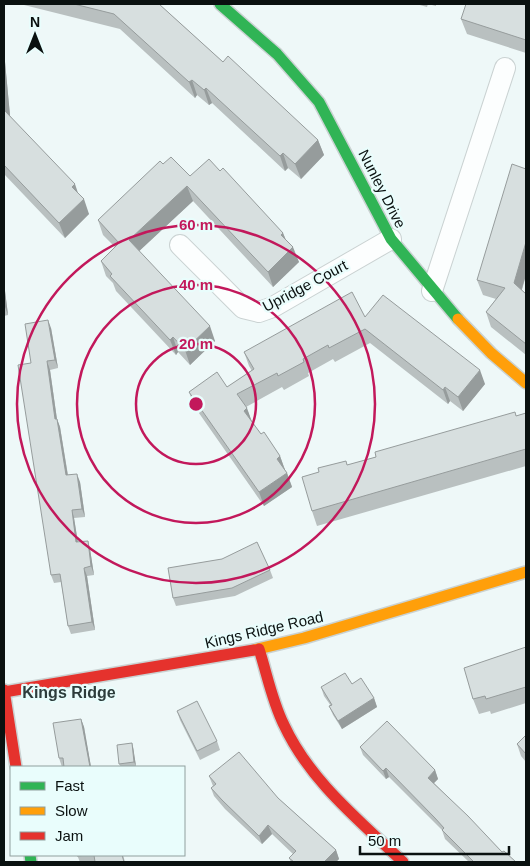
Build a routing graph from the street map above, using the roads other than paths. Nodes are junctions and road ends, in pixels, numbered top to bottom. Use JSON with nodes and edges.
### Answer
{"nodes":[{"id":1,"x":220,"y":4,"type":"edge"},
{"id":2,"x":505,"y":68,"type":"dead end"},
{"id":3,"x":391,"y":239,"type":"junction"},
{"id":4,"x":180,"y":245,"type":"dead end"},
{"id":5,"x":432,"y":290,"type":"junction"},
{"id":6,"x":526,"y":383,"type":"edge"},
{"id":7,"x":526,"y":572,"type":"edge"},
{"id":8,"x":259,"y":649,"type":"junction"},
{"id":9,"x":4,"y":691,"type":"edge"},
{"id":10,"x":16,"y":766,"type":"edge"},
{"id":11,"x":402,"y":862,"type":"edge"}],
"edges":[{"from":1,"to":3,"type":"street","name":"Nunley Drive"},
{"from":2,"to":5,"type":"street"},
{"from":3,"to":4,"type":"street","name":"Upridge Court"},
{"from":3,"to":5,"type":"street","name":"Nunley Drive"},
{"from":5,"to":6,"type":"street","name":"Nunley Drive"},
{"from":7,"to":8,"type":"street","name":"Kings Ridge Road"},
{"from":8,"to":9,"type":"street","name":"Kings Ridge Road"},
{"from":8,"to":11,"type":"street"},
{"from":9,"to":10,"type":"street"}]}
